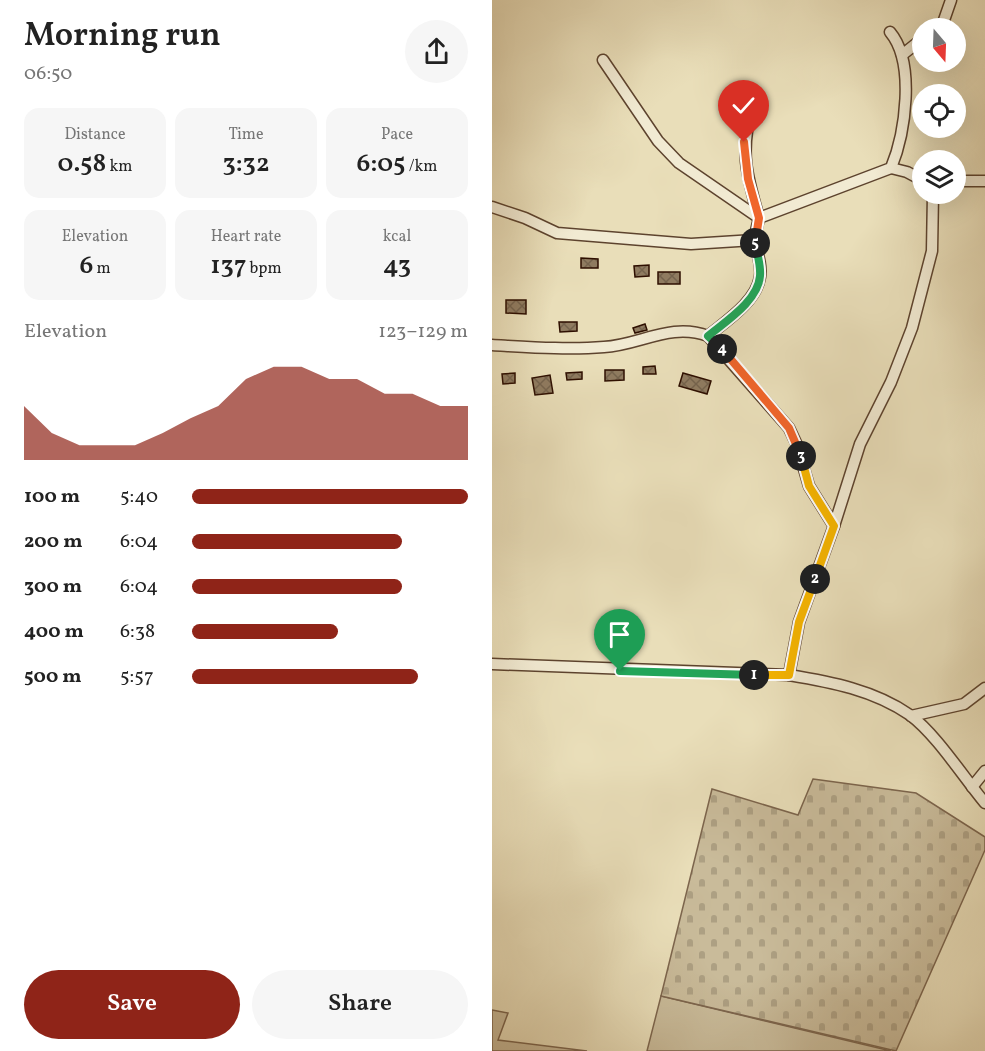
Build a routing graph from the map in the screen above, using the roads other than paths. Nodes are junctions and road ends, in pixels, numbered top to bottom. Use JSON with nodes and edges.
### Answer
{"nodes":[{"id":1,"x":951,"y":0,"type":"edge"},
{"id":2,"x":946,"y":18,"type":"edge"},
{"id":3,"x":890,"y":32,"type":"dead end"},
{"id":4,"x":912,"y":48,"type":"edge"},
{"id":5,"x":902,"y":56,"type":"junction"},
{"id":6,"x":603,"y":60,"type":"dead end"},
{"id":7,"x":752,"y":106,"type":"dead end"},
{"id":8,"x":891,"y":168,"type":"junction"},
{"id":9,"x":912,"y":175,"type":"edge"},
{"id":10,"x":966,"y":181,"type":"edge"},
{"id":11,"x":985,"y":181,"type":"edge"},
{"id":12,"x":933,"y":204,"type":"edge"},
{"id":13,"x":492,"y":207,"type":"edge"},
{"id":14,"x":759,"y":218,"type":"junction"},
{"id":15,"x":754,"y":240,"type":"junction"},
{"id":16,"x":708,"y":336,"type":"junction"},
{"id":17,"x":492,"y":345,"type":"edge"},
{"id":18,"x":834,"y":526,"type":"junction"},
{"id":19,"x":492,"y":664,"type":"edge"},
{"id":20,"x":789,"y":675,"type":"junction"},
{"id":21,"x":985,"y":688,"type":"edge"},
{"id":22,"x":911,"y":716,"type":"junction"},
{"id":23,"x":985,"y":771,"type":"edge"},
{"id":24,"x":972,"y":787,"type":"junction"},
{"id":25,"x":985,"y":803,"type":"edge"}],
"edges":[{"from":1,"to":2,"type":"street"},
{"from":3,"to":5,"type":"street"},
{"from":4,"to":5,"type":"street"},
{"from":5,"to":8,"type":"street"},
{"from":6,"to":14,"type":"street"},
{"from":7,"to":14,"type":"street"},
{"from":8,"to":9,"type":"street"},
{"from":8,"to":14,"type":"street"},
{"from":10,"to":11,"type":"street"},
{"from":12,"to":18,"type":"street"},
{"from":13,"to":15,"type":"street"},
{"from":14,"to":15,"type":"street"},
{"from":15,"to":16,"type":"street"},
{"from":16,"to":17,"type":"street"},
{"from":16,"to":18,"type":"street"},
{"from":18,"to":20,"type":"street"},
{"from":19,"to":20,"type":"street"},
{"from":20,"to":22,"type":"street"},
{"from":21,"to":22,"type":"street"},
{"from":22,"to":24,"type":"street"},
{"from":23,"to":24,"type":"street"},
{"from":24,"to":25,"type":"street"}]}
